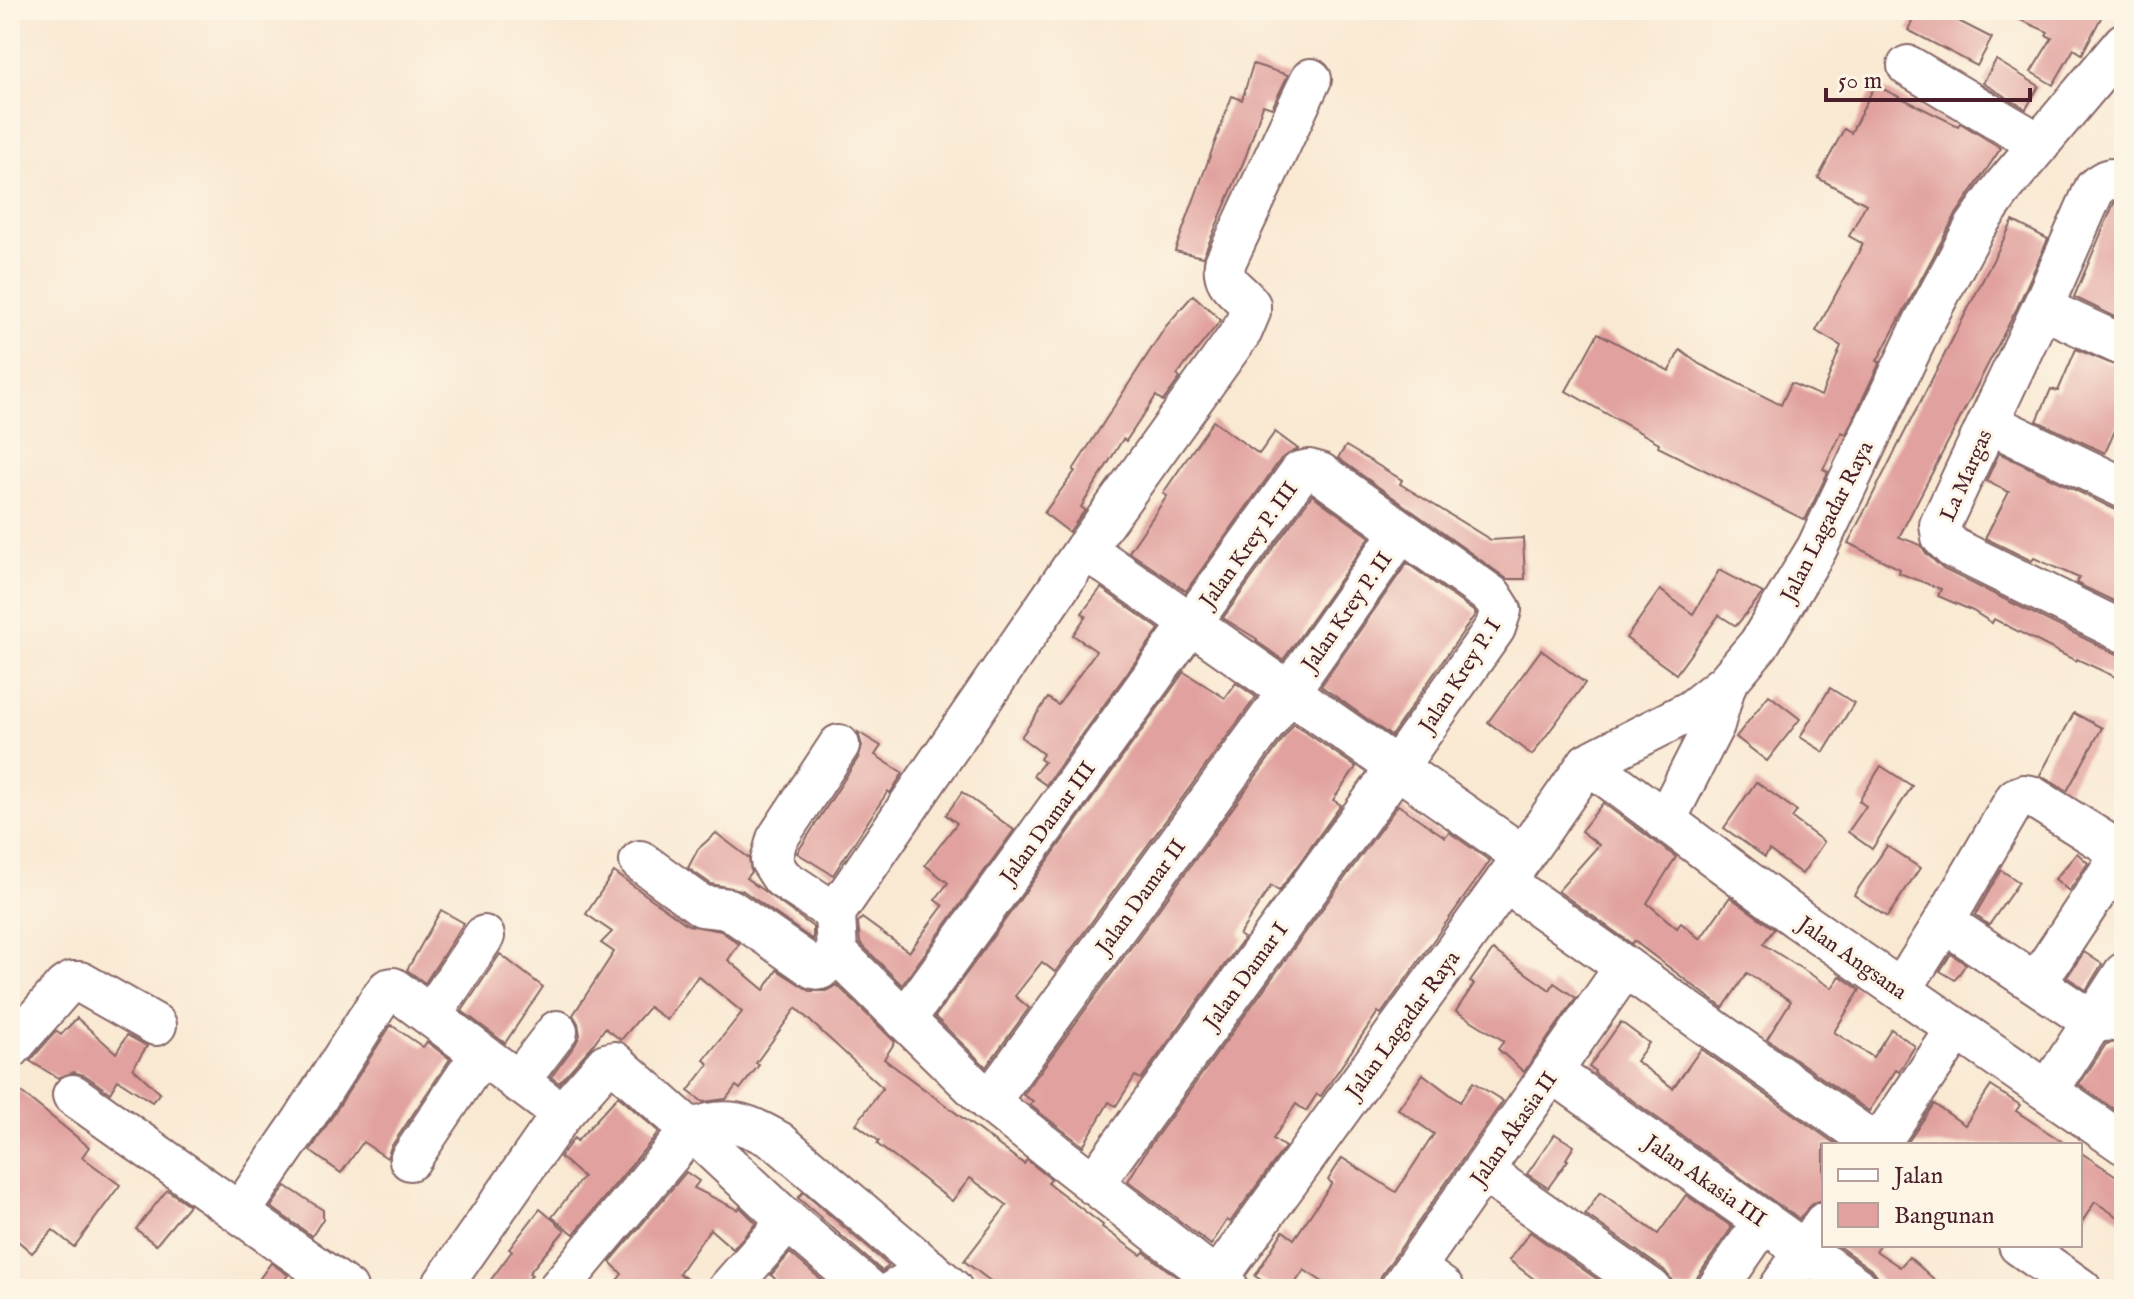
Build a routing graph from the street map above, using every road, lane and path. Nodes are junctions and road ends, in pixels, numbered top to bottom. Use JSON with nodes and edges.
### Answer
{"nodes":[{"id":1,"x":2124,"y":43,"type":"edge"},
{"id":2,"x":1908,"y":66,"type":"dead end"},
{"id":3,"x":1311,"y":79,"type":"dead end"},
{"id":4,"x":2040,"y":144,"type":"junction"},
{"id":5,"x":2124,"y":182,"type":"edge"},
{"id":6,"x":2042,"y":308,"type":"junction"},
{"id":7,"x":2124,"y":346,"type":"edge"},
{"id":8,"x":1989,"y":423,"type":"junction"},
{"id":9,"x":2124,"y":488,"type":"edge"},
{"id":10,"x":1401,"y":532,"type":"junction"},
{"id":11,"x":1085,"y":549,"type":"junction"},
{"id":12,"x":1189,"y":624,"type":"junction"},
{"id":13,"x":2124,"y":632,"type":"edge"},
{"id":14,"x":1726,"y":683,"type":"junction"},
{"id":15,"x":1290,"y":690,"type":"junction"},
{"id":16,"x":839,"y":745,"type":"dead end"},
{"id":17,"x":1588,"y":763,"type":"junction"},
{"id":18,"x":1398,"y":766,"type":"junction"},
{"id":19,"x":1665,"y":821,"type":"junction"},
{"id":20,"x":2123,"y":852,"type":"edge"},
{"id":21,"x":640,"y":861,"type":"dead end"},
{"id":22,"x":1514,"y":869,"type":"junction"},
{"id":23,"x":835,"y":913,"type":"junction"},
{"id":24,"x":1944,"y":922,"type":"junction"},
{"id":25,"x":484,"y":936,"type":"dead end"},
{"id":26,"x":837,"y":953,"type":"junction"},
{"id":27,"x":1625,"y":967,"type":"junction"},
{"id":28,"x":2124,"y":973,"type":"edge"},
{"id":29,"x":2036,"y":983,"type":"junction"},
{"id":30,"x":1901,"y":990,"type":"junction"},
{"id":31,"x":431,"y":1015,"type":"junction"},
{"id":32,"x":2108,"y":1018,"type":"edge"},
{"id":33,"x":905,"y":1020,"type":"junction"},
{"id":34,"x":156,"y":1025,"type":"dead end"},
{"id":35,"x":1957,"y":1029,"type":"junction"},
{"id":36,"x":557,"y":1031,"type":"dead end"},
{"id":37,"x":10,"y":1049,"type":"edge"},
{"id":38,"x":481,"y":1054,"type":"junction"},
{"id":39,"x":1552,"y":1072,"type":"junction"},
{"id":40,"x":518,"y":1082,"type":"junction"},
{"id":41,"x":2048,"y":1091,"type":"junction"},
{"id":42,"x":73,"y":1095,"type":"dead end"},
{"id":43,"x":989,"y":1102,"type":"junction"},
{"id":44,"x":562,"y":1114,"type":"junction"},
{"id":45,"x":691,"y":1130,"type":"junction"},
{"id":46,"x":1874,"y":1143,"type":"edge"},
{"id":47,"x":1878,"y":1143,"type":"edge"},
{"id":48,"x":2124,"y":1144,"type":"edge"},
{"id":49,"x":410,"y":1160,"type":"dead end"},
{"id":50,"x":1483,"y":1171,"type":"junction"},
{"id":51,"x":1093,"y":1184,"type":"junction"},
{"id":52,"x":240,"y":1212,"type":"junction"},
{"id":53,"x":788,"y":1221,"type":"junction"},
{"id":54,"x":1764,"y":1221,"type":"junction"},
{"id":55,"x":1815,"y":1237,"type":"edge"},
{"id":56,"x":1823,"y":1247,"type":"edge"},
{"id":57,"x":2022,"y":1247,"type":"edge"},
{"id":58,"x":926,"y":1282,"type":"edge"},
{"id":59,"x":1420,"y":1282,"type":"edge"},
{"id":60,"x":1218,"y":1286,"type":"edge"},
{"id":61,"x":347,"y":1289,"type":"edge"},
{"id":62,"x":440,"y":1289,"type":"edge"},
{"id":63,"x":558,"y":1289,"type":"edge"},
{"id":64,"x":728,"y":1289,"type":"edge"},
{"id":65,"x":868,"y":1289,"type":"edge"},
{"id":66,"x":1651,"y":1289,"type":"edge"},
{"id":67,"x":1717,"y":1289,"type":"edge"},
{"id":68,"x":1779,"y":1289,"type":"edge"},
{"id":69,"x":1859,"y":1289,"type":"edge"},
{"id":70,"x":2081,"y":1289,"type":"edge"}],
"edges":[{"from":1,"to":4,"type":"street","name":"Jalan Lagadar Raya"},
{"from":2,"to":4,"type":"street"},
{"from":3,"to":11,"type":"street"},
{"from":4,"to":14,"type":"street","name":"Jalan Lagadar Raya"},
{"from":5,"to":6,"type":"street","name":"La Margas"},
{"from":6,"to":7,"type":"street"},
{"from":6,"to":8,"type":"street","name":"La Margas"},
{"from":8,"to":9,"type":"street"},
{"from":8,"to":13,"type":"street","name":"La Margas"},
{"from":10,"to":12,"type":"street","name":"Jalan Krey P. III"},
{"from":10,"to":15,"type":"street","name":"Jalan Krey P. II"},
{"from":10,"to":18,"type":"street","name":"Jalan Krey P. I"},
{"from":11,"to":12,"type":"street"},
{"from":11,"to":23,"type":"street"},
{"from":12,"to":15,"type":"street"},
{"from":12,"to":33,"type":"street","name":"Jalan Damar III"},
{"from":14,"to":17,"type":"street","name":"Jalan Lagadar Raya"},
{"from":14,"to":19,"type":"street"},
{"from":15,"to":18,"type":"street"},
{"from":15,"to":43,"type":"street","name":"Jalan Damar II"},
{"from":16,"to":23,"type":"street"},
{"from":17,"to":19,"type":"street","name":"Jalan Angsana"},
{"from":17,"to":22,"type":"street","name":"Jalan Lagadar Raya"},
{"from":18,"to":22,"type":"street"},
{"from":18,"to":51,"type":"street","name":"Jalan Damar I"},
{"from":19,"to":30,"type":"street","name":"Jalan Angsana"},
{"from":20,"to":24,"type":"street"},
{"from":20,"to":29,"type":"street"},
{"from":21,"to":26,"type":"street"},
{"from":22,"to":27,"type":"street"},
{"from":22,"to":60,"type":"street","name":"Jalan Lagadar Raya"},
{"from":23,"to":26,"type":"street"},
{"from":24,"to":29,"type":"street"},
{"from":24,"to":30,"type":"street"},
{"from":25,"to":31,"type":"street"},
{"from":26,"to":33,"type":"street"},
{"from":27,"to":39,"type":"street","name":"Jalan Akasia II"},
{"from":27,"to":46,"type":"street"},
{"from":28,"to":32,"type":"street"},
{"from":29,"to":32,"type":"street"},
{"from":30,"to":35,"type":"street","name":"Jalan Angsana"},
{"from":31,"to":38,"type":"street"},
{"from":31,"to":52,"type":"street"},
{"from":32,"to":41,"type":"street"},
{"from":33,"to":43,"type":"street"},
{"from":34,"to":37,"type":"street"},
{"from":35,"to":41,"type":"street","name":"Jalan Angsana"},
{"from":35,"to":47,"type":"street"},
{"from":36,"to":40,"type":"street"},
{"from":38,"to":40,"type":"street"},
{"from":38,"to":49,"type":"street"},
{"from":39,"to":50,"type":"street","name":"Jalan Akasia II"},
{"from":39,"to":54,"type":"street","name":"Jalan Akasia III"},
{"from":40,"to":44,"type":"street"},
{"from":41,"to":48,"type":"street","name":"Jalan Angsana"},
{"from":42,"to":52,"type":"street"},
{"from":43,"to":51,"type":"street"},
{"from":44,"to":45,"type":"street"},
{"from":44,"to":62,"type":"street"},
{"from":45,"to":53,"type":"street"},
{"from":45,"to":58,"type":"street"},
{"from":45,"to":63,"type":"street"},
{"from":50,"to":59,"type":"street","name":"Jalan Akasia II"},
{"from":50,"to":66,"type":"street"},
{"from":51,"to":60,"type":"street"},
{"from":52,"to":61,"type":"street"},
{"from":53,"to":64,"type":"street"},
{"from":53,"to":65,"type":"street"},
{"from":54,"to":55,"type":"street","name":"Jalan Akasia III"},
{"from":54,"to":67,"type":"street"},
{"from":55,"to":68,"type":"street"},
{"from":56,"to":69,"type":"street","name":"Jalan Akasia III"},
{"from":57,"to":70,"type":"street"}]}
